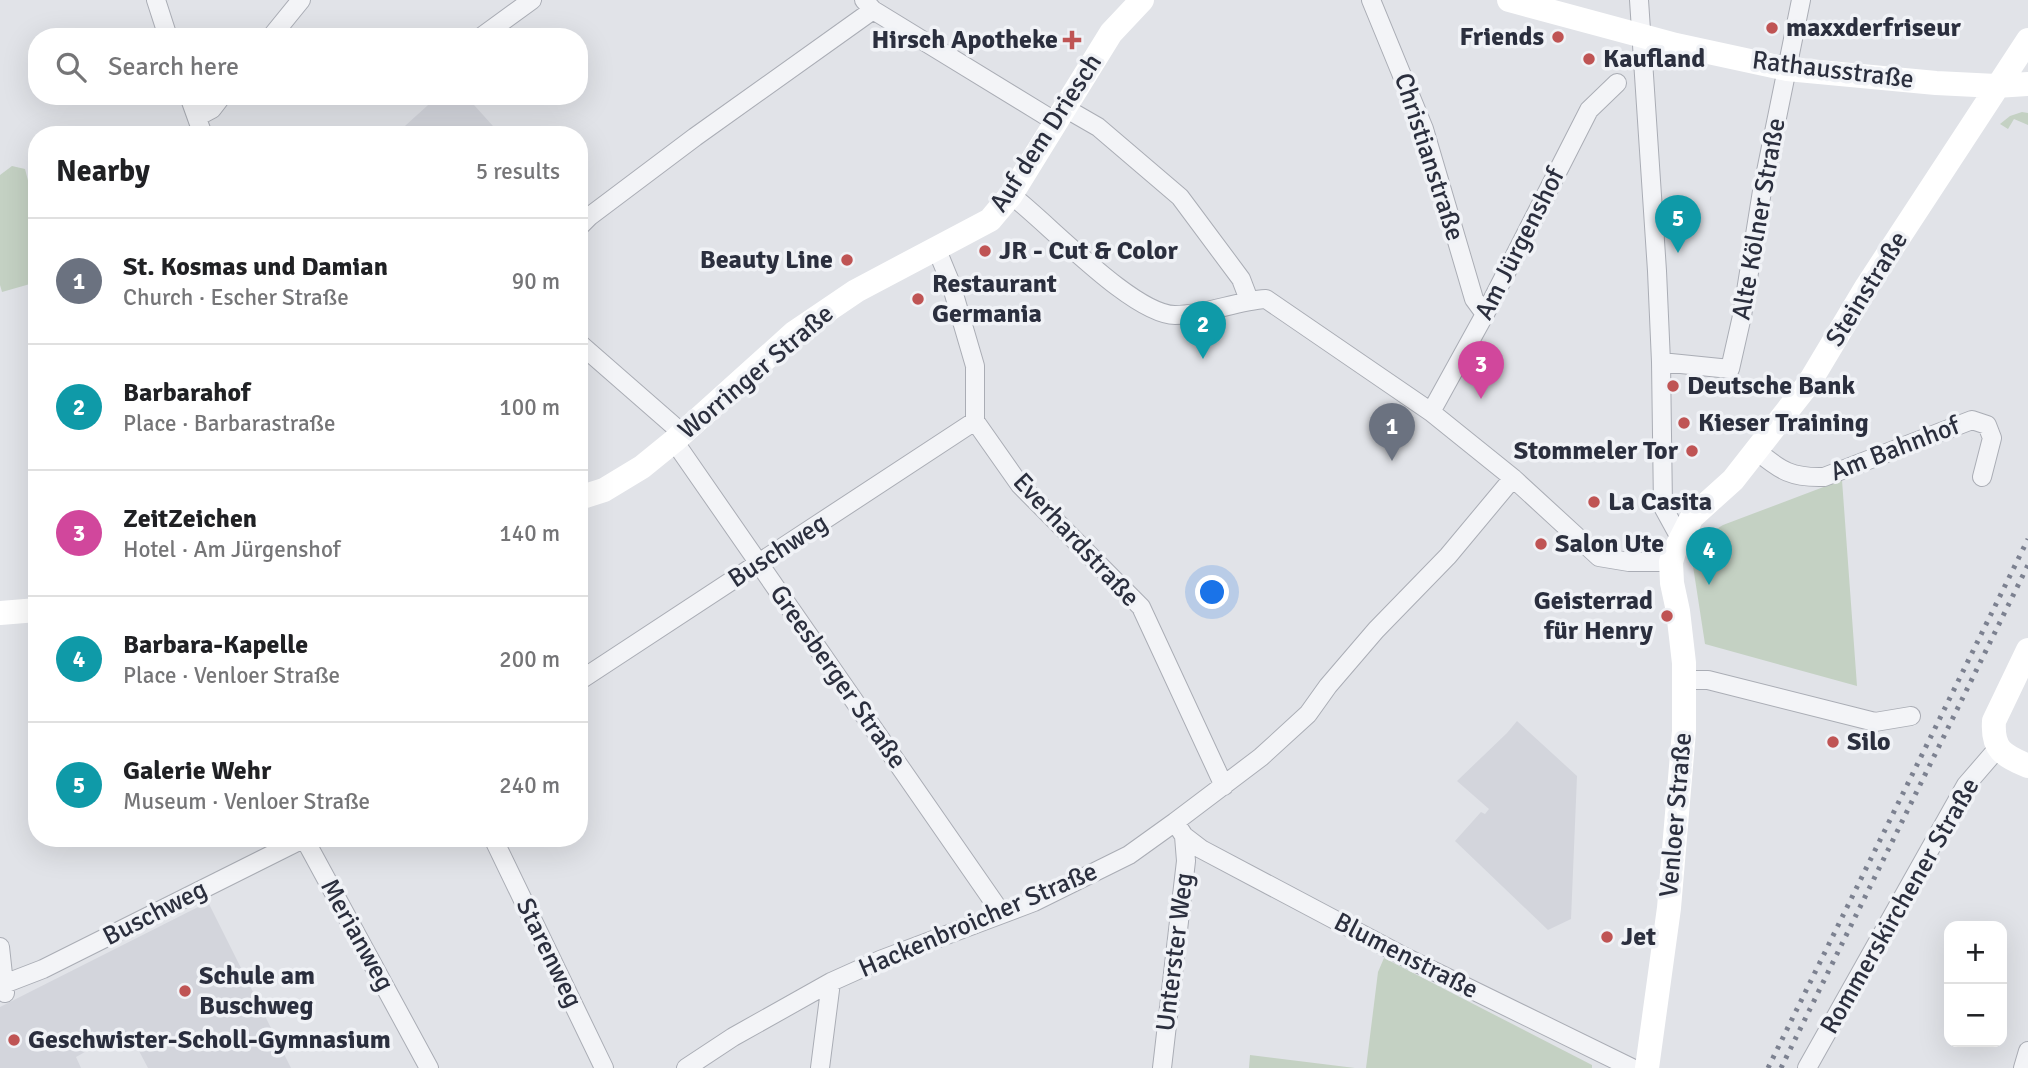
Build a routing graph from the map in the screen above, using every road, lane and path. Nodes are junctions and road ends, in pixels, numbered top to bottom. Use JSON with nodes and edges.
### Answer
{"nodes":[{"id":1,"x":156,"y":0,"type":"edge"},
{"id":2,"x":300,"y":0,"type":"edge"},
{"id":3,"x":532,"y":0,"type":"edge"},
{"id":4,"x":1142,"y":0,"type":"edge"},
{"id":5,"x":1371,"y":0,"type":"edge"},
{"id":6,"x":1509,"y":0,"type":"edge"},
{"id":7,"x":1639,"y":0,"type":"edge"},
{"id":8,"x":1801,"y":0,"type":"edge"},
{"id":9,"x":868,"y":5,"type":"edge"},
{"id":10,"x":165,"y":28,"type":"edge"},
{"id":11,"x":278,"y":28,"type":"edge"},
{"id":12,"x":493,"y":28,"type":"edge"},
{"id":13,"x":1640,"y":35,"type":"junction"},
{"id":14,"x":2028,"y":40,"type":"edge"},
{"id":15,"x":1787,"y":69,"type":"junction"},
{"id":16,"x":1617,"y":83,"type":"dead end"},
{"id":17,"x":2028,"y":84,"type":"edge"},
{"id":18,"x":1996,"y":86,"type":"junction"},
{"id":19,"x":192,"y":105,"type":"edge"},
{"id":20,"x":215,"y":105,"type":"edge"},
{"id":21,"x":1060,"y":115,"type":"junction"},
{"id":22,"x":197,"y":117,"type":"junction"},
{"id":23,"x":200,"y":126,"type":"edge"},
{"id":24,"x":1011,"y":195,"type":"junction"},
{"id":25,"x":588,"y":218,"type":"edge"},
{"id":26,"x":937,"y":250,"type":"junction"},
{"id":27,"x":1249,"y":300,"type":"junction"},
{"id":28,"x":1485,"y":314,"type":"junction"},
{"id":29,"x":588,"y":352,"type":"edge"},
{"id":30,"x":1661,"y":362,"type":"junction"},
{"id":31,"x":1431,"y":412,"type":"junction"},
{"id":32,"x":975,"y":421,"type":"junction"},
{"id":33,"x":678,"y":437,"type":"junction"},
{"id":34,"x":1757,"y":451,"type":"junction"},
{"id":35,"x":1982,"y":477,"type":"dead end"},
{"id":36,"x":1513,"y":478,"type":"junction"},
{"id":37,"x":588,"y":495,"type":"edge"},
{"id":38,"x":1679,"y":538,"type":"junction"},
{"id":39,"x":1671,"y":562,"type":"junction"},
{"id":40,"x":759,"y":564,"type":"junction"},
{"id":41,"x":28,"y":611,"type":"edge"},
{"id":42,"x":0,"y":613,"type":"edge"},
{"id":43,"x":2028,"y":650,"type":"edge"},
{"id":44,"x":588,"y":675,"type":"edge"},
{"id":45,"x":1684,"y":680,"type":"junction"},
{"id":46,"x":1911,"y":716,"type":"dead end"},
{"id":47,"x":1998,"y":747,"type":"junction"},
{"id":48,"x":2028,"y":766,"type":"edge"},
{"id":49,"x":1224,"y":786,"type":"junction"},
{"id":50,"x":1180,"y":829,"type":"junction"},
{"id":51,"x":287,"y":847,"type":"edge"},
{"id":52,"x":310,"y":847,"type":"edge"},
{"id":53,"x":497,"y":847,"type":"edge"},
{"id":54,"x":1002,"y":914,"type":"junction"},
{"id":55,"x":0,"y":947,"type":"edge"},
{"id":56,"x":831,"y":982,"type":"junction"},
{"id":57,"x":2028,"y":1051,"type":"edge"},
{"id":58,"x":429,"y":1068,"type":"edge"},
{"id":59,"x":604,"y":1068,"type":"edge"},
{"id":60,"x":686,"y":1068,"type":"edge"},
{"id":61,"x":820,"y":1068,"type":"edge"},
{"id":62,"x":1161,"y":1068,"type":"edge"},
{"id":63,"x":1632,"y":1068,"type":"edge"},
{"id":64,"x":1647,"y":1068,"type":"edge"},
{"id":65,"x":1807,"y":1068,"type":"edge"},
{"id":66,"x":2023,"y":1068,"type":"edge"}],
"edges":[{"from":1,"to":10,"type":"street"},
{"from":2,"to":11,"type":"street"},
{"from":3,"to":12,"type":"street"},
{"from":4,"to":21,"type":"main road","name":"Auf dem Driesch"},
{"from":5,"to":28,"type":"street","name":"Christianstraße"},
{"from":6,"to":13,"type":"main road","name":"Rathausstraße"},
{"from":7,"to":13,"type":"street"},
{"from":8,"to":15,"type":"street","name":"Alte Kölner Straße"},
{"from":9,"to":21,"type":"street"},
{"from":9,"to":25,"type":"street"},
{"from":13,"to":15,"type":"main road","name":"Rathausstraße"},
{"from":13,"to":30,"type":"street"},
{"from":14,"to":18,"type":"main road","name":"Steinstraße"},
{"from":15,"to":18,"type":"main road","name":"Rathausstraße"},
{"from":15,"to":30,"type":"street","name":"Alte Kölner Straße"},
{"from":16,"to":28,"type":"street","name":"Am Jürgenshof"},
{"from":17,"to":18,"type":"main road","name":"Rathausstraße"},
{"from":18,"to":34,"type":"main road","name":"Steinstraße"},
{"from":19,"to":22,"type":"street"},
{"from":20,"to":22,"type":"street"},
{"from":21,"to":24,"type":"main road","name":"Auf dem Driesch"},
{"from":21,"to":27,"type":"street"},
{"from":22,"to":23,"type":"street"},
{"from":24,"to":26,"type":"main road","name":"Auf dem Driesch"},
{"from":24,"to":27,"type":"street"},
{"from":26,"to":32,"type":"street"},
{"from":26,"to":33,"type":"main road","name":"Worringer Straße"},
{"from":27,"to":31,"type":"street"},
{"from":28,"to":31,"type":"street","name":"Am Jürgenshof"},
{"from":29,"to":33,"type":"street","name":"Greesberger Straße"},
{"from":30,"to":38,"type":"street"},
{"from":31,"to":36,"type":"street"},
{"from":32,"to":40,"type":"street","name":"Buschweg"},
{"from":32,"to":49,"type":"street","name":"Everhardstraße"},
{"from":33,"to":37,"type":"main road","name":"Worringer Straße"},
{"from":33,"to":40,"type":"street","name":"Greesberger Straße"},
{"from":34,"to":35,"type":"street","name":"Am Bahnhof"},
{"from":34,"to":38,"type":"main road","name":"Steinstraße"},
{"from":36,"to":39,"type":"street"},
{"from":36,"to":49,"type":"street","name":"Hackenbroicher Straße"},
{"from":38,"to":39,"type":"main road","name":"Steinstraße"},
{"from":39,"to":45,"type":"main road","name":"Venloer Straße"},
{"from":40,"to":44,"type":"street","name":"Buschweg"},
{"from":40,"to":54,"type":"street","name":"Greesberger Straße"},
{"from":41,"to":42,"type":"main road"},
{"from":43,"to":47,"type":"main road"},
{"from":45,"to":46,"type":"street"},
{"from":45,"to":64,"type":"main road","name":"Venloer Straße"},
{"from":47,"to":48,"type":"main road"},
{"from":47,"to":65,"type":"street","name":"Rommerskirchener Straße"},
{"from":49,"to":50,"type":"street","name":"Hackenbroicher Straße"},
{"from":50,"to":54,"type":"street","name":"Hackenbroicher Straße"},
{"from":50,"to":62,"type":"street","name":"Unterster Weg"},
{"from":50,"to":63,"type":"street","name":"Blumenstraße"},
{"from":51,"to":55,"type":"street","name":"Buschweg"},
{"from":52,"to":58,"type":"street","name":"Merianweg"},
{"from":53,"to":59,"type":"street","name":"Starenweg"},
{"from":54,"to":56,"type":"street","name":"Hackenbroicher Straße"},
{"from":56,"to":60,"type":"street","name":"Hackenbroicher Straße"},
{"from":56,"to":61,"type":"street"},
{"from":57,"to":66,"type":"street"}]}
